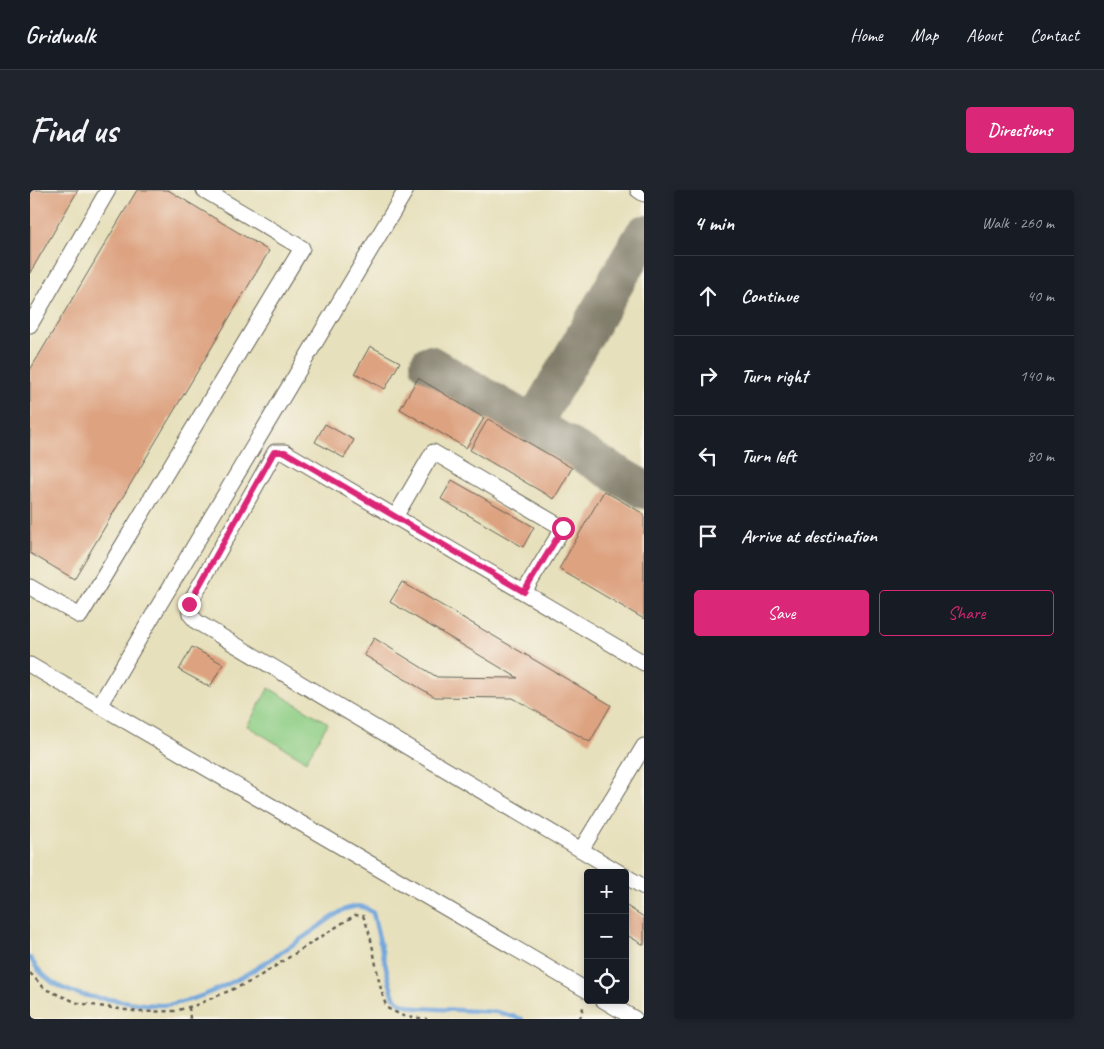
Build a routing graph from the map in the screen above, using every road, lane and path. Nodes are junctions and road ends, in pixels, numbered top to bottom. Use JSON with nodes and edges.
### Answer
{"nodes":[{"id":1,"x":108,"y":190,"type":"edge"},
{"id":2,"x":204,"y":190,"type":"edge"},
{"id":3,"x":406,"y":190,"type":"edge"},
{"id":4,"x":638,"y":190,"type":"edge"},
{"id":5,"x":644,"y":194,"type":"edge"},
{"id":6,"x":30,"y":325,"type":"edge"},
{"id":7,"x":395,"y":517,"type":"junction"},
{"id":8,"x":30,"y":587,"type":"edge"},
{"id":9,"x":524,"y":592,"type":"junction"},
{"id":10,"x":644,"y":663,"type":"edge"},
{"id":11,"x":30,"y":665,"type":"edge"},
{"id":12,"x":99,"y":706,"type":"junction"},
{"id":13,"x":644,"y":746,"type":"edge"},
{"id":14,"x":581,"y":850,"type":"junction"},
{"id":15,"x":613,"y":869,"type":"edge"},
{"id":16,"x":629,"y":878,"type":"edge"},
{"id":17,"x":644,"y":886,"type":"edge"},
{"id":18,"x":30,"y":973,"type":"edge"},
{"id":19,"x":584,"y":996,"type":"edge"},
{"id":20,"x":584,"y":1004,"type":"edge"},
{"id":21,"x":610,"y":1004,"type":"edge"},
{"id":22,"x":189,"y":1007,"type":"junction"},
{"id":23,"x":190,"y":1019,"type":"edge"},
{"id":24,"x":427,"y":1019,"type":"edge"},
{"id":25,"x":580,"y":1019,"type":"edge"},
{"id":26,"x":635,"y":1019,"type":"edge"}],
"edges":[{"from":1,"to":6,"type":"lane"},
{"from":2,"to":8,"type":"lane"},
{"from":3,"to":12,"type":"lane"},
{"from":4,"to":5,"type":"lane"},
{"from":7,"to":9,"type":"lane"},
{"from":7,"to":9,"type":"lane"},
{"from":7,"to":14,"type":"lane"},
{"from":9,"to":10,"type":"lane"},
{"from":11,"to":12,"type":"lane"},
{"from":12,"to":19,"type":"lane"},
{"from":13,"to":14,"type":"lane"},
{"from":14,"to":15,"type":"lane"},
{"from":16,"to":17,"type":"lane"},
{"from":18,"to":22,"type":"path"},
{"from":20,"to":25,"type":"path"},
{"from":21,"to":26,"type":"lane"},
{"from":22,"to":23,"type":"path"},
{"from":22,"to":24,"type":"path"}]}
